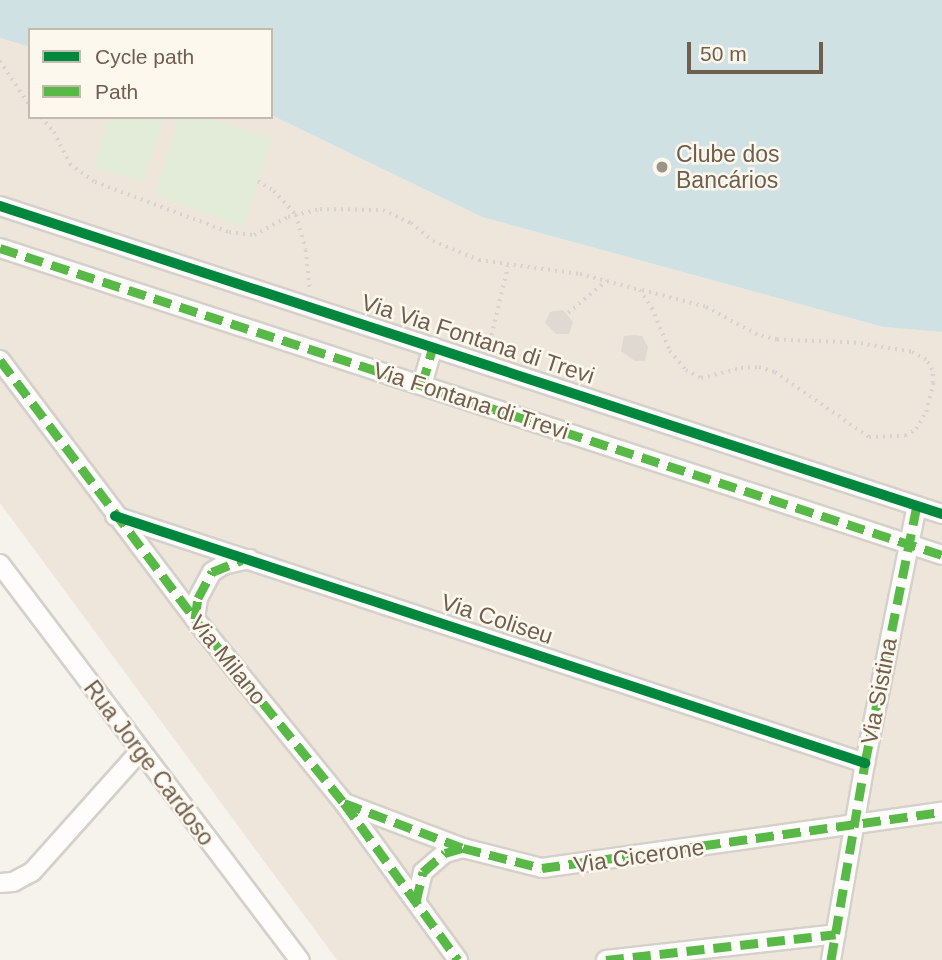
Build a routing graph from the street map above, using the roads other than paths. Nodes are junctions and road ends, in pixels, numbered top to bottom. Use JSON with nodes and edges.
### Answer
{"nodes":[{"id":1,"x":0,"y":206,"type":"edge"},
{"id":2,"x":0,"y":248,"type":"edge"},
{"id":3,"x":433,"y":347,"type":"junction"},
{"id":4,"x":0,"y":360,"type":"edge"},
{"id":5,"x":422,"y":385,"type":"junction"},
{"id":6,"x":917,"y":506,"type":"junction"},
{"id":7,"x":942,"y":514,"type":"edge"},
{"id":8,"x":115,"y":516,"type":"junction"},
{"id":9,"x":907,"y":543,"type":"junction"},
{"id":10,"x":942,"y":555,"type":"edge"},
{"id":11,"x":249,"y":559,"type":"junction"},
{"id":12,"x":0,"y":564,"type":"edge"},
{"id":13,"x":195,"y":619,"type":"junction"},
{"id":14,"x":140,"y":751,"type":"junction"},
{"id":15,"x":865,"y":763,"type":"junction"},
{"id":16,"x":344,"y":803,"type":"junction"},
{"id":17,"x":942,"y":812,"type":"edge"},
{"id":18,"x":856,"y":825,"type":"junction"},
{"id":19,"x":463,"y":848,"type":"junction"},
{"id":20,"x":0,"y":883,"type":"edge"},
{"id":21,"x":416,"y":902,"type":"junction"},
{"id":22,"x":836,"y":934,"type":"junction"},
{"id":23,"x":300,"y":960,"type":"edge"},
{"id":24,"x":458,"y":960,"type":"edge"},
{"id":25,"x":606,"y":960,"type":"edge"},
{"id":26,"x":831,"y":960,"type":"edge"}],
"edges":[{"from":1,"to":3,"type":"street","name":"Via Via Fontana di Trevi"},
{"from":2,"to":5,"type":"street","name":"Via Fontana di Trevi"},
{"from":3,"to":5,"type":"street"},
{"from":3,"to":6,"type":"street","name":"Via Via Fontana di Trevi"},
{"from":4,"to":8,"type":"street","name":"Via Milano"},
{"from":5,"to":9,"type":"street","name":"Via Fontana di Trevi"},
{"from":6,"to":7,"type":"street","name":"Via Via Fontana di Trevi"},
{"from":6,"to":9,"type":"street","name":"Via Sistina"},
{"from":8,"to":11,"type":"street","name":"Via Coliseu"},
{"from":8,"to":13,"type":"street","name":"Via Milano"},
{"from":9,"to":10,"type":"street","name":"Via Fontana di Trevi"},
{"from":9,"to":15,"type":"street","name":"Via Sistina"},
{"from":11,"to":13,"type":"street"},
{"from":11,"to":15,"type":"street","name":"Via Coliseu"},
{"from":12,"to":14,"type":"street","name":"Rua Jorge Cardoso"},
{"from":13,"to":16,"type":"street","name":"Via Milano"},
{"from":14,"to":20,"type":"street"},
{"from":14,"to":23,"type":"street","name":"Rua Jorge Cardoso"},
{"from":15,"to":18,"type":"street","name":"Via Sistina"},
{"from":16,"to":19,"type":"street","name":"Via Cicerone"},
{"from":16,"to":21,"type":"street","name":"Via Milano"},
{"from":17,"to":18,"type":"street","name":"Via Cicerone"},
{"from":18,"to":19,"type":"street","name":"Via Cicerone"},
{"from":18,"to":22,"type":"street","name":"Via Sistina"},
{"from":19,"to":21,"type":"street"},
{"from":21,"to":24,"type":"street","name":"Via Milano"},
{"from":22,"to":25,"type":"street"},
{"from":22,"to":26,"type":"street","name":"Via Sistina"}]}
